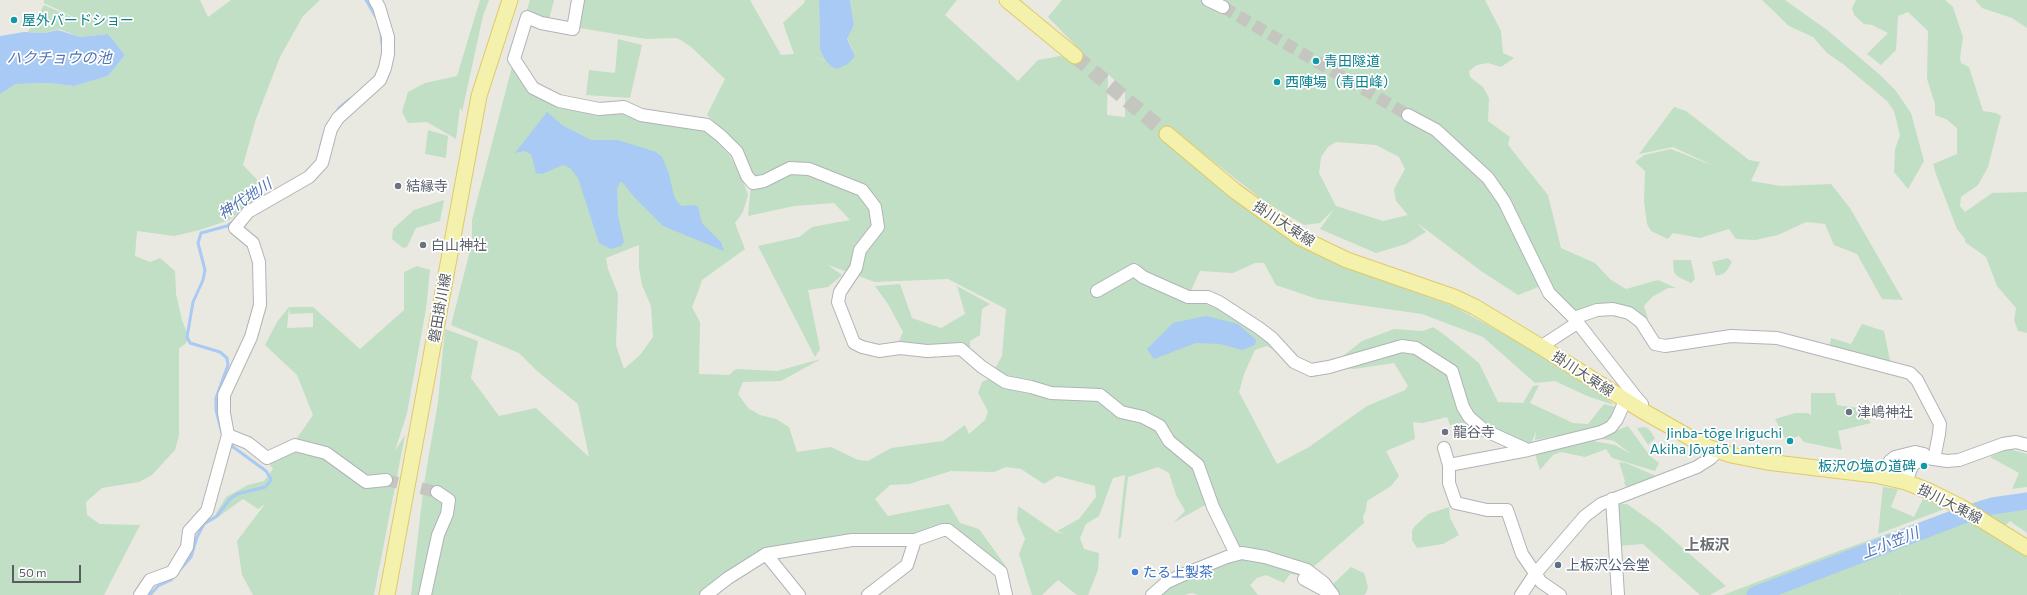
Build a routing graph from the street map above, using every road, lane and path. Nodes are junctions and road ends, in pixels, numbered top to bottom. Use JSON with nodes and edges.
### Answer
{"nodes":[{"id":1,"x":375,"y":0,"type":"edge"},
{"id":2,"x":510,"y":0,"type":"edge"},
{"id":3,"x":578,"y":0,"type":"edge"},
{"id":4,"x":1007,"y":0,"type":"edge"},
{"id":5,"x":1208,"y":0,"type":"edge"},
{"id":6,"x":1223,"y":8,"type":"tunnel mouth"},
{"id":7,"x":1075,"y":56,"type":"tunnel mouth"},
{"id":8,"x":1408,"y":115,"type":"tunnel mouth"},
{"id":9,"x":1167,"y":134,"type":"tunnel mouth"},
{"id":10,"x":1097,"y":290,"type":"dead end"},
{"id":11,"x":1575,"y":321,"type":"junction"},
{"id":12,"x":1543,"y":348,"type":"junction"},
{"id":13,"x":1625,"y":401,"type":"junction"},
{"id":14,"x":1641,"y":410,"type":"junction"},
{"id":15,"x":227,"y":439,"type":"junction"},
{"id":16,"x":2027,"y":445,"type":"edge"},
{"id":17,"x":1444,"y":448,"type":"dead end"},
{"id":18,"x":1528,"y":450,"type":"junction"},
{"id":19,"x":1717,"y":451,"type":"junction"},
{"id":20,"x":1930,"y":458,"type":"junction"},
{"id":21,"x":1449,"y":465,"type":"junction"},
{"id":22,"x":1884,"y":476,"type":"junction"},
{"id":23,"x":386,"y":480,"type":"tunnel mouth"},
{"id":24,"x":1906,"y":482,"type":"junction"},
{"id":25,"x":437,"y":492,"type":"tunnel mouth"},
{"id":26,"x":1612,"y":499,"type":"junction"},
{"id":27,"x":915,"y":540,"type":"junction"},
{"id":28,"x":2027,"y":548,"type":"edge"},
{"id":29,"x":766,"y":554,"type":"junction"},
{"id":30,"x":1236,"y":554,"type":"junction"},
{"id":31,"x":394,"y":556,"type":"junction"},
{"id":32,"x":1535,"y":574,"type":"junction"},
{"id":33,"x":1304,"y":579,"type":"dead end"},
{"id":34,"x":140,"y":595,"type":"edge"},
{"id":35,"x":387,"y":595,"type":"edge"},
{"id":36,"x":394,"y":595,"type":"edge"},
{"id":37,"x":425,"y":595,"type":"edge"},
{"id":38,"x":706,"y":595,"type":"edge"},
{"id":39,"x":799,"y":595,"type":"edge"},
{"id":40,"x":868,"y":595,"type":"edge"},
{"id":41,"x":1006,"y":595,"type":"edge"},
{"id":42,"x":1152,"y":595,"type":"edge"},
{"id":43,"x":1329,"y":595,"type":"edge"},
{"id":44,"x":1333,"y":595,"type":"edge"},
{"id":45,"x":1521,"y":595,"type":"edge"},
{"id":46,"x":1560,"y":595,"type":"edge"},
{"id":47,"x":1618,"y":595,"type":"edge"}],
"edges":[{"from":1,"to":15,"type":"street"},
{"from":2,"to":31,"type":"main road","name":"磐田掛川線"},
{"from":3,"to":30,"type":"street"},
{"from":4,"to":7,"type":"main road"},
{"from":5,"to":6,"type":"street"},
{"from":8,"to":11,"type":"street"},
{"from":9,"to":12,"type":"main road","name":"掛川大東線"},
{"from":10,"to":18,"type":"street"},
{"from":11,"to":12,"type":"street"},
{"from":11,"to":14,"type":"street"},
{"from":11,"to":20,"type":"street"},
{"from":12,"to":13,"type":"main road","name":"掛川大東線"},
{"from":13,"to":14,"type":"main road","name":"掛川大東線"},
{"from":13,"to":18,"type":"street"},
{"from":14,"to":19,"type":"main road","name":"掛川大東線"},
{"from":15,"to":23,"type":"street"},
{"from":15,"to":34,"type":"street"},
{"from":16,"to":20,"type":"street"},
{"from":17,"to":21,"type":"street"},
{"from":18,"to":21,"type":"street"},
{"from":19,"to":22,"type":"main road","name":"掛川大東線"},
{"from":19,"to":26,"type":"street"},
{"from":20,"to":22,"type":"street"},
{"from":20,"to":24,"type":"street"},
{"from":21,"to":32,"type":"street"},
{"from":22,"to":24,"type":"main road","name":"掛川大東線"},
{"from":24,"to":28,"type":"main road","name":"掛川大東線"},
{"from":25,"to":37,"type":"street"},
{"from":26,"to":32,"type":"street"},
{"from":26,"to":47,"type":"street"},
{"from":27,"to":29,"type":"street"},
{"from":27,"to":40,"type":"street"},
{"from":27,"to":41,"type":"street"},
{"from":29,"to":38,"type":"street"},
{"from":29,"to":39,"type":"street"},
{"from":30,"to":42,"type":"street"},
{"from":30,"to":44,"type":"street"},
{"from":31,"to":35,"type":"main road","name":"磐田掛川線"},
{"from":31,"to":36,"type":"main road"},
{"from":32,"to":45,"type":"street"},
{"from":32,"to":46,"type":"street"},
{"from":33,"to":43,"type":"street"}]}
